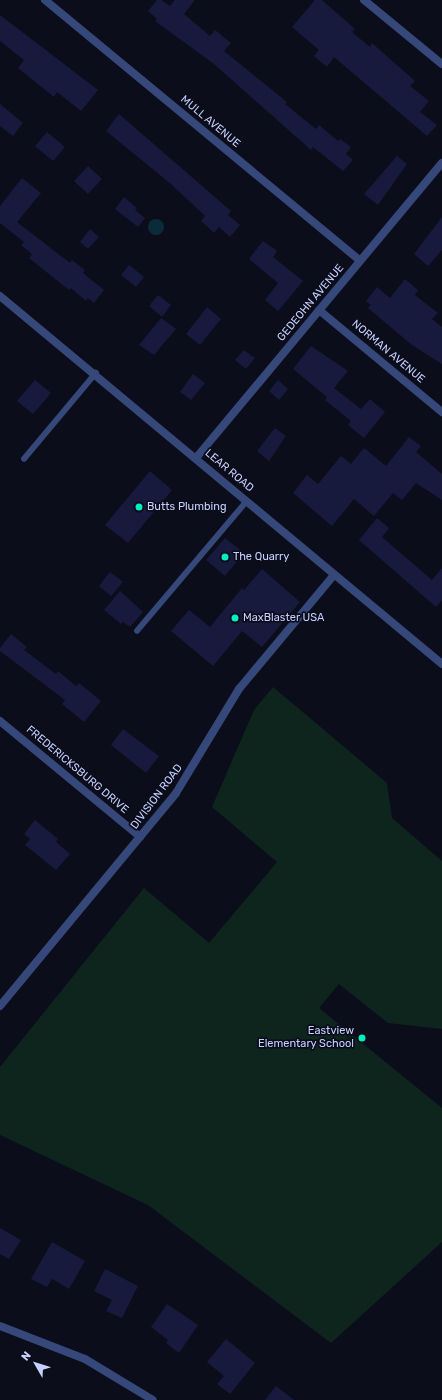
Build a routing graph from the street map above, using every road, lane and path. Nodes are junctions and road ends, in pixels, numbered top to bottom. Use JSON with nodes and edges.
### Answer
{"nodes":[{"id":1,"x":45,"y":0,"type":"edge"},
{"id":2,"x":364,"y":0,"type":"edge"},
{"id":3,"x":442,"y":64,"type":"edge"},
{"id":4,"x":440,"y":169,"type":"edge"},
{"id":5,"x":360,"y":261,"type":"junction"},
{"id":6,"x":0,"y":296,"type":"edge"},
{"id":7,"x":320,"y":310,"type":"junction"},
{"id":8,"x":96,"y":373,"type":"junction"},
{"id":9,"x":442,"y":412,"type":"edge"},
{"id":10,"x":196,"y":458,"type":"junction"},
{"id":11,"x":24,"y":459,"type":"dead end"},
{"id":12,"x":247,"y":501,"type":"junction"},
{"id":13,"x":334,"y":575,"type":"junction"},
{"id":14,"x":137,"y":631,"type":"dead end"},
{"id":15,"x":442,"y":664,"type":"edge"},
{"id":16,"x":0,"y":720,"type":"edge"},
{"id":17,"x":140,"y":837,"type":"junction"},
{"id":18,"x":0,"y":1006,"type":"edge"},
{"id":19,"x":0,"y":1326,"type":"edge"},
{"id":20,"x":151,"y":1399,"type":"edge"}],
"edges":[{"from":1,"to":5,"type":"street","name":"MULL AVENUE"},
{"from":2,"to":3,"type":"street"},
{"from":4,"to":5,"type":"street","name":"GEDEOHN AVENUE"},
{"from":5,"to":7,"type":"street","name":"GEDEOHN AVENUE"},
{"from":6,"to":8,"type":"street","name":"LEAR ROAD"},
{"from":7,"to":9,"type":"street","name":"NORMAN AVENUE"},
{"from":7,"to":10,"type":"street","name":"GEDEOHN AVENUE"},
{"from":8,"to":10,"type":"street","name":"LEAR ROAD"},
{"from":8,"to":11,"type":"lane"},
{"from":10,"to":12,"type":"street","name":"LEAR ROAD"},
{"from":12,"to":13,"type":"street","name":"LEAR ROAD"},
{"from":12,"to":14,"type":"lane"},
{"from":13,"to":15,"type":"street","name":"LEAR ROAD"},
{"from":13,"to":17,"type":"street","name":"DIVISION ROAD"},
{"from":16,"to":17,"type":"street","name":"FREDERICKSBURG DRIVE"},
{"from":17,"to":18,"type":"street","name":"DIVISION ROAD"},
{"from":19,"to":20,"type":"street"}]}
